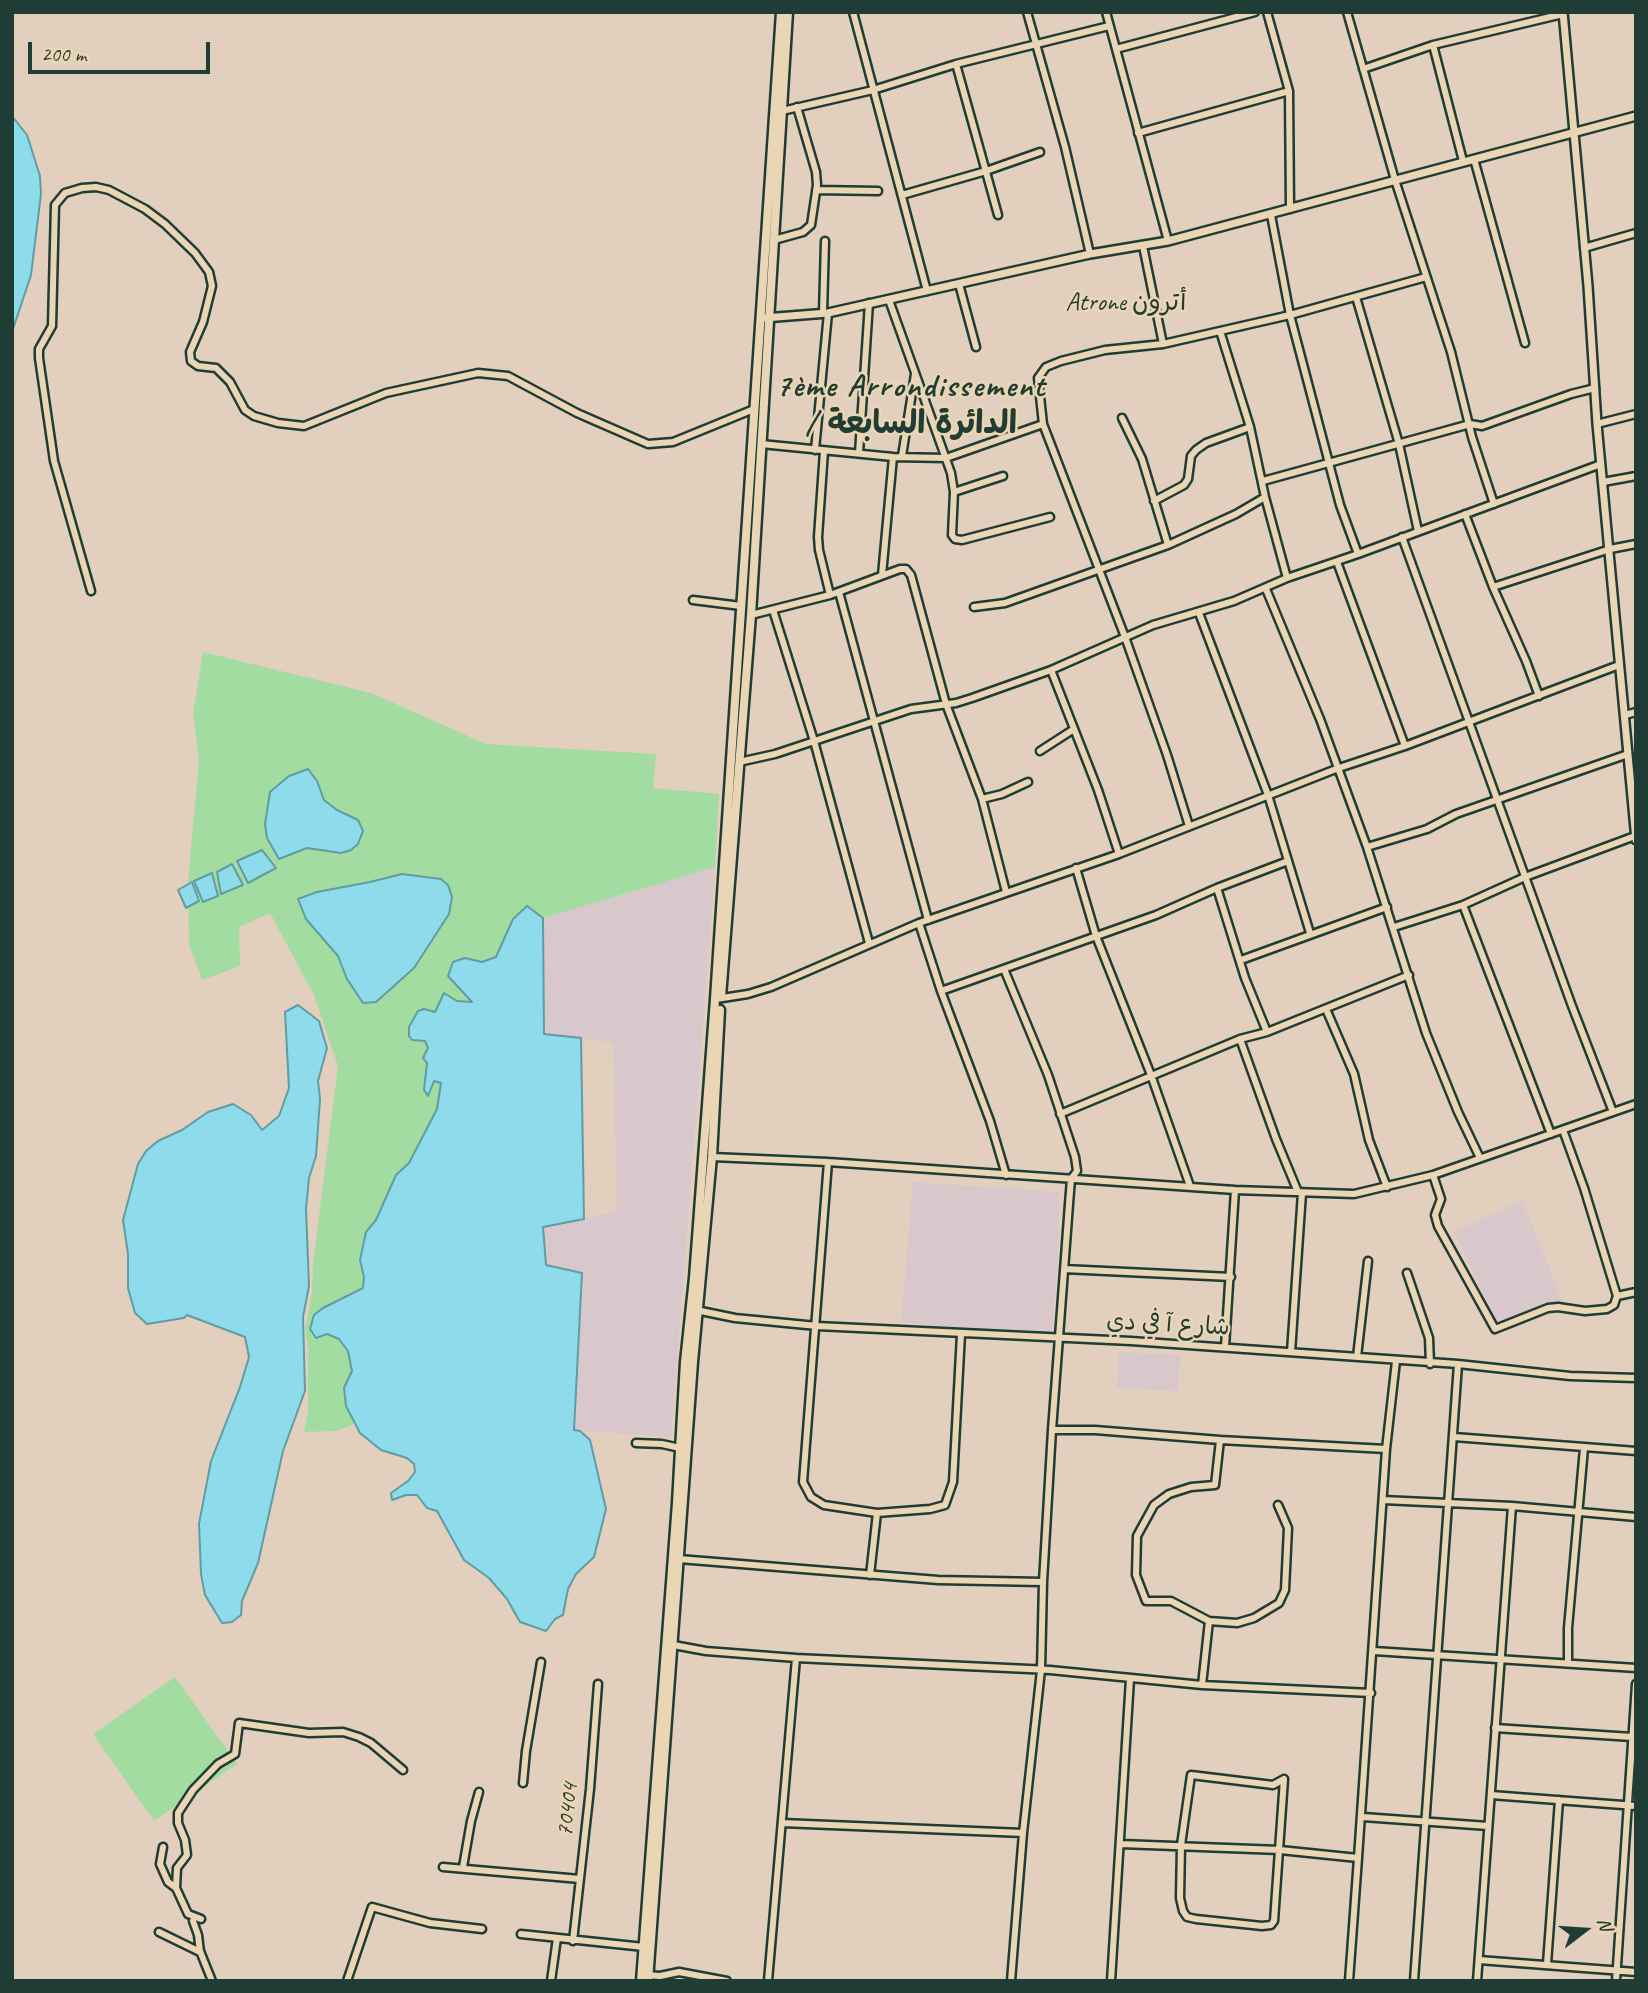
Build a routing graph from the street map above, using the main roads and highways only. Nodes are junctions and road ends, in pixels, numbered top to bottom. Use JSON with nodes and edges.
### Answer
{"nodes":[{"id":1,"x":780,"y":12,"type":"edge"},
{"id":2,"x":788,"y":12,"type":"edge"},
{"id":3,"x":765,"y":318,"type":"junction"},
{"id":4,"x":718,"y":999,"type":"junction"},
{"id":5,"x":694,"y":1310,"type":"junction"},
{"id":6,"x":670,"y":1645,"type":"junction"},
{"id":7,"x":645,"y":1978,"type":"edge"}],
"edges":[{"from":1,"to":3,"type":"main road"},
{"from":2,"to":3,"type":"main road"},
{"from":3,"to":4,"type":"main road"},
{"from":3,"to":4,"type":"main road"},
{"from":4,"to":5,"type":"main road"},
{"from":4,"to":5,"type":"main road"},
{"from":5,"to":6,"type":"main road"},
{"from":5,"to":6,"type":"main road"},
{"from":6,"to":7,"type":"main road"},
{"from":6,"to":7,"type":"main road"}]}
